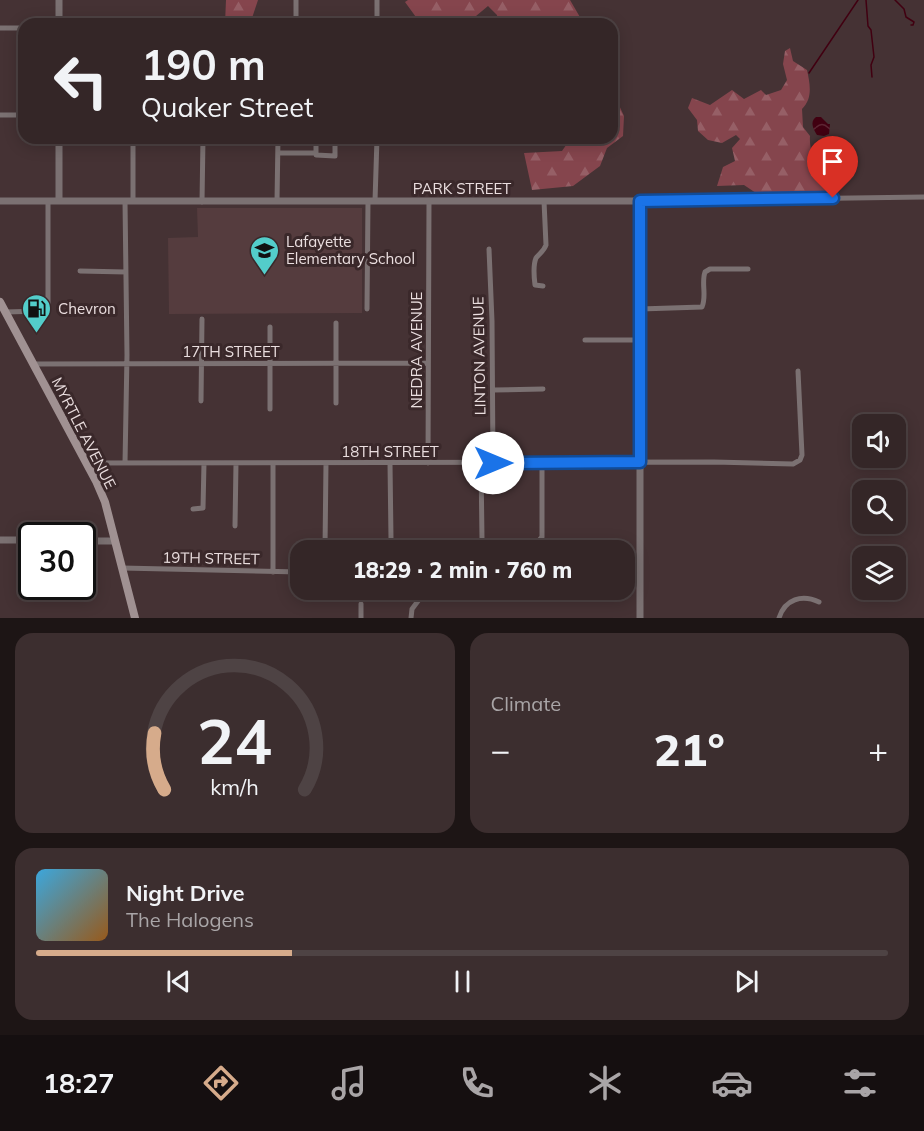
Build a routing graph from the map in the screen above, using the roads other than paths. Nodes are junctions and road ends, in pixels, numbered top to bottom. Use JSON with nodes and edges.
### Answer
{"nodes":[{"id":1,"x":59,"y":0,"type":"edge"},
{"id":2,"x":296,"y":0,"type":"edge"},
{"id":3,"x":377,"y":0,"type":"edge"},
{"id":4,"x":59,"y":18,"type":"edge"},
{"id":5,"x":296,"y":18,"type":"edge"},
{"id":6,"x":377,"y":18,"type":"edge"},
{"id":7,"x":0,"y":28,"type":"edge"},
{"id":8,"x":18,"y":28,"type":"edge"},
{"id":9,"x":0,"y":115,"type":"edge"},
{"id":10,"x":18,"y":115,"type":"edge"},
{"id":11,"x":59,"y":144,"type":"edge"},
{"id":12,"x":133,"y":144,"type":"edge"},
{"id":13,"x":203,"y":144,"type":"edge"},
{"id":14,"x":278,"y":144,"type":"edge"},
{"id":15,"x":316,"y":144,"type":"edge"},
{"id":16,"x":335,"y":144,"type":"edge"},
{"id":17,"x":376,"y":144,"type":"edge"},
{"id":18,"x":278,"y":153,"type":"junction"},
{"id":19,"x":315,"y":153,"type":"junction"},
{"id":20,"x":924,"y":197,"type":"edge"},
{"id":21,"x":0,"y":201,"type":"edge"},
{"id":22,"x":48,"y":201,"type":"junction"},
{"id":23,"x":59,"y":201,"type":"junction"},
{"id":24,"x":129,"y":201,"type":"junction"},
{"id":25,"x":202,"y":201,"type":"junction"},
{"id":26,"x":277,"y":201,"type":"junction"},
{"id":27,"x":372,"y":201,"type":"junction"},
{"id":28,"x":429,"y":201,"type":"junction"},
{"id":29,"x":544,"y":201,"type":"junction"},
{"id":30,"x":640,"y":201,"type":"junction"},
{"id":31,"x":489,"y":249,"type":"dead end"},
{"id":32,"x":748,"y":270,"type":"dead end"},
{"id":33,"x":80,"y":271,"type":"dead end"},
{"id":34,"x":126,"y":272,"type":"junction"},
{"id":35,"x":543,"y":286,"type":"dead end"},
{"id":36,"x":0,"y":302,"type":"edge"},
{"id":37,"x":367,"y":309,"type":"dead end"},
{"id":38,"x":640,"y":309,"type":"junction"},
{"id":39,"x":5,"y":312,"type":"junction"},
{"id":40,"x":202,"y":319,"type":"dead end"},
{"id":41,"x":336,"y":323,"type":"dead end"},
{"id":42,"x":270,"y":327,"type":"dead end"},
{"id":43,"x":640,"y":339,"type":"junction"},
{"id":44,"x":585,"y":340,"type":"dead end"},
{"id":45,"x":270,"y":363,"type":"junction"},
{"id":46,"x":336,"y":363,"type":"junction"},
{"id":47,"x":428,"y":363,"type":"junction"},
{"id":48,"x":33,"y":364,"type":"junction"},
{"id":49,"x":126,"y":364,"type":"junction"},
{"id":50,"x":201,"y":364,"type":"junction"},
{"id":51,"x":798,"y":371,"type":"dead end"},
{"id":52,"x":543,"y":389,"type":"dead end"},
{"id":53,"x":493,"y":390,"type":"junction"},
{"id":54,"x":201,"y":401,"type":"dead end"},
{"id":55,"x":336,"y":403,"type":"dead end"},
{"id":56,"x":270,"y":409,"type":"dead end"},
{"id":57,"x":640,"y":462,"type":"junction"},
{"id":58,"x":86,"y":463,"type":"junction"},
{"id":59,"x":125,"y":463,"type":"junction"},
{"id":60,"x":204,"y":463,"type":"junction"},
{"id":61,"x":236,"y":463,"type":"junction"},
{"id":62,"x":273,"y":463,"type":"junction"},
{"id":63,"x":326,"y":463,"type":"junction"},
{"id":64,"x":390,"y":463,"type":"junction"},
{"id":65,"x":428,"y":463,"type":"junction"},
{"id":66,"x":481,"y":463,"type":"junction"},
{"id":67,"x":493,"y":463,"type":"junction"},
{"id":68,"x":542,"y":463,"type":"junction"},
{"id":69,"x":194,"y":509,"type":"dead end"},
{"id":70,"x":235,"y":526,"type":"dead end"},
{"id":71,"x":0,"y":540,"type":"edge"},
{"id":72,"x":18,"y":540,"type":"edge"},
{"id":73,"x":325,"y":540,"type":"edge"},
{"id":74,"x":392,"y":540,"type":"edge"},
{"id":75,"x":96,"y":541,"type":"edge"},
{"id":76,"x":115,"y":541,"type":"junction"},
{"id":77,"x":122,"y":568,"type":"junction"},
{"id":78,"x":273,"y":572,"type":"junction"},
{"id":79,"x":290,"y":572,"type":"edge"},
{"id":80,"x":418,"y":602,"type":"dead end"},
{"id":81,"x":819,"y":602,"type":"dead end"},
{"id":82,"x":361,"y":604,"type":"dead end"},
{"id":83,"x":135,"y":618,"type":"edge"},
{"id":84,"x":361,"y":618,"type":"edge"},
{"id":85,"x":411,"y":618,"type":"edge"},
{"id":86,"x":640,"y":618,"type":"edge"},
{"id":87,"x":779,"y":618,"type":"edge"}],
"edges":[{"from":1,"to":4,"type":"street"},
{"from":2,"to":5,"type":"street"},
{"from":3,"to":6,"type":"street"},
{"from":7,"to":8,"type":"street"},
{"from":9,"to":10,"type":"street"},
{"from":11,"to":23,"type":"street"},
{"from":12,"to":24,"type":"street"},
{"from":13,"to":25,"type":"street"},
{"from":14,"to":18,"type":"street"},
{"from":15,"to":19,"type":"street"},
{"from":16,"to":19,"type":"street"},
{"from":17,"to":27,"type":"street"},
{"from":18,"to":19,"type":"street"},
{"from":18,"to":26,"type":"street"},
{"from":20,"to":30,"type":"street","name":"PARK STREET"},
{"from":21,"to":22,"type":"street","name":"PARK STREET"},
{"from":22,"to":23,"type":"street","name":"PARK STREET"},
{"from":22,"to":39,"type":"street"},
{"from":23,"to":24,"type":"street","name":"PARK STREET"},
{"from":24,"to":25,"type":"street","name":"PARK STREET"},
{"from":24,"to":34,"type":"street"},
{"from":25,"to":26,"type":"street","name":"PARK STREET"},
{"from":26,"to":27,"type":"street","name":"PARK STREET"},
{"from":27,"to":28,"type":"street","name":"PARK STREET"},
{"from":27,"to":37,"type":"street"},
{"from":28,"to":29,"type":"street","name":"PARK STREET"},
{"from":28,"to":47,"type":"street","name":"NEDRA AVENUE"},
{"from":29,"to":30,"type":"street","name":"PARK STREET"},
{"from":29,"to":35,"type":"street"},
{"from":30,"to":38,"type":"street"},
{"from":31,"to":53,"type":"street","name":"LINTON AVENUE"},
{"from":32,"to":38,"type":"street"},
{"from":33,"to":34,"type":"street"},
{"from":34,"to":49,"type":"street"},
{"from":36,"to":39,"type":"main road","name":"MYRTLE AVENUE"},
{"from":38,"to":43,"type":"street"},
{"from":39,"to":48,"type":"main road","name":"MYRTLE AVENUE"},
{"from":40,"to":50,"type":"street"},
{"from":41,"to":46,"type":"street"},
{"from":42,"to":45,"type":"street"},
{"from":43,"to":44,"type":"street"},
{"from":43,"to":57,"type":"street"},
{"from":45,"to":46,"type":"street","name":"17TH STREET"},
{"from":45,"to":50,"type":"street","name":"17TH STREET"},
{"from":45,"to":56,"type":"street"},
{"from":46,"to":47,"type":"street","name":"17TH STREET"},
{"from":46,"to":55,"type":"street"},
{"from":47,"to":65,"type":"street","name":"NEDRA AVENUE"},
{"from":48,"to":49,"type":"street","name":"17TH STREET"},
{"from":48,"to":58,"type":"main road","name":"MYRTLE AVENUE"},
{"from":49,"to":50,"type":"street","name":"17TH STREET"},
{"from":49,"to":59,"type":"street"},
{"from":50,"to":54,"type":"street"},
{"from":51,"to":57,"type":"street","name":"18TH STREET"},
{"from":52,"to":53,"type":"street"},
{"from":53,"to":67,"type":"street","name":"LINTON AVENUE"},
{"from":57,"to":68,"type":"street","name":"18TH STREET"},
{"from":57,"to":86,"type":"street"},
{"from":58,"to":59,"type":"street","name":"18TH STREET"},
{"from":58,"to":76,"type":"main road","name":"MYRTLE AVENUE"},
{"from":59,"to":60,"type":"street","name":"18TH STREET"},
{"from":60,"to":61,"type":"street","name":"18TH STREET"},
{"from":60,"to":69,"type":"street"},
{"from":61,"to":62,"type":"street","name":"18TH STREET"},
{"from":61,"to":70,"type":"street"},
{"from":62,"to":63,"type":"street","name":"18TH STREET"},
{"from":62,"to":78,"type":"street"},
{"from":63,"to":64,"type":"street","name":"18TH STREET"},
{"from":63,"to":73,"type":"street"},
{"from":64,"to":65,"type":"street","name":"18TH STREET"},
{"from":64,"to":74,"type":"street"},
{"from":65,"to":66,"type":"street","name":"18TH STREET"},
{"from":66,"to":67,"type":"street","name":"18TH STREET"},
{"from":66,"to":68,"type":"street"},
{"from":67,"to":68,"type":"street","name":"18TH STREET"},
{"from":71,"to":72,"type":"street"},
{"from":75,"to":76,"type":"street"},
{"from":76,"to":77,"type":"main road","name":"MYRTLE AVENUE"},
{"from":77,"to":78,"type":"street","name":"19TH STREET"},
{"from":77,"to":83,"type":"main road","name":"MYRTLE AVENUE"},
{"from":78,"to":79,"type":"street","name":"19TH STREET"},
{"from":80,"to":85,"type":"street"},
{"from":81,"to":87,"type":"street"},
{"from":82,"to":84,"type":"street"}]}
